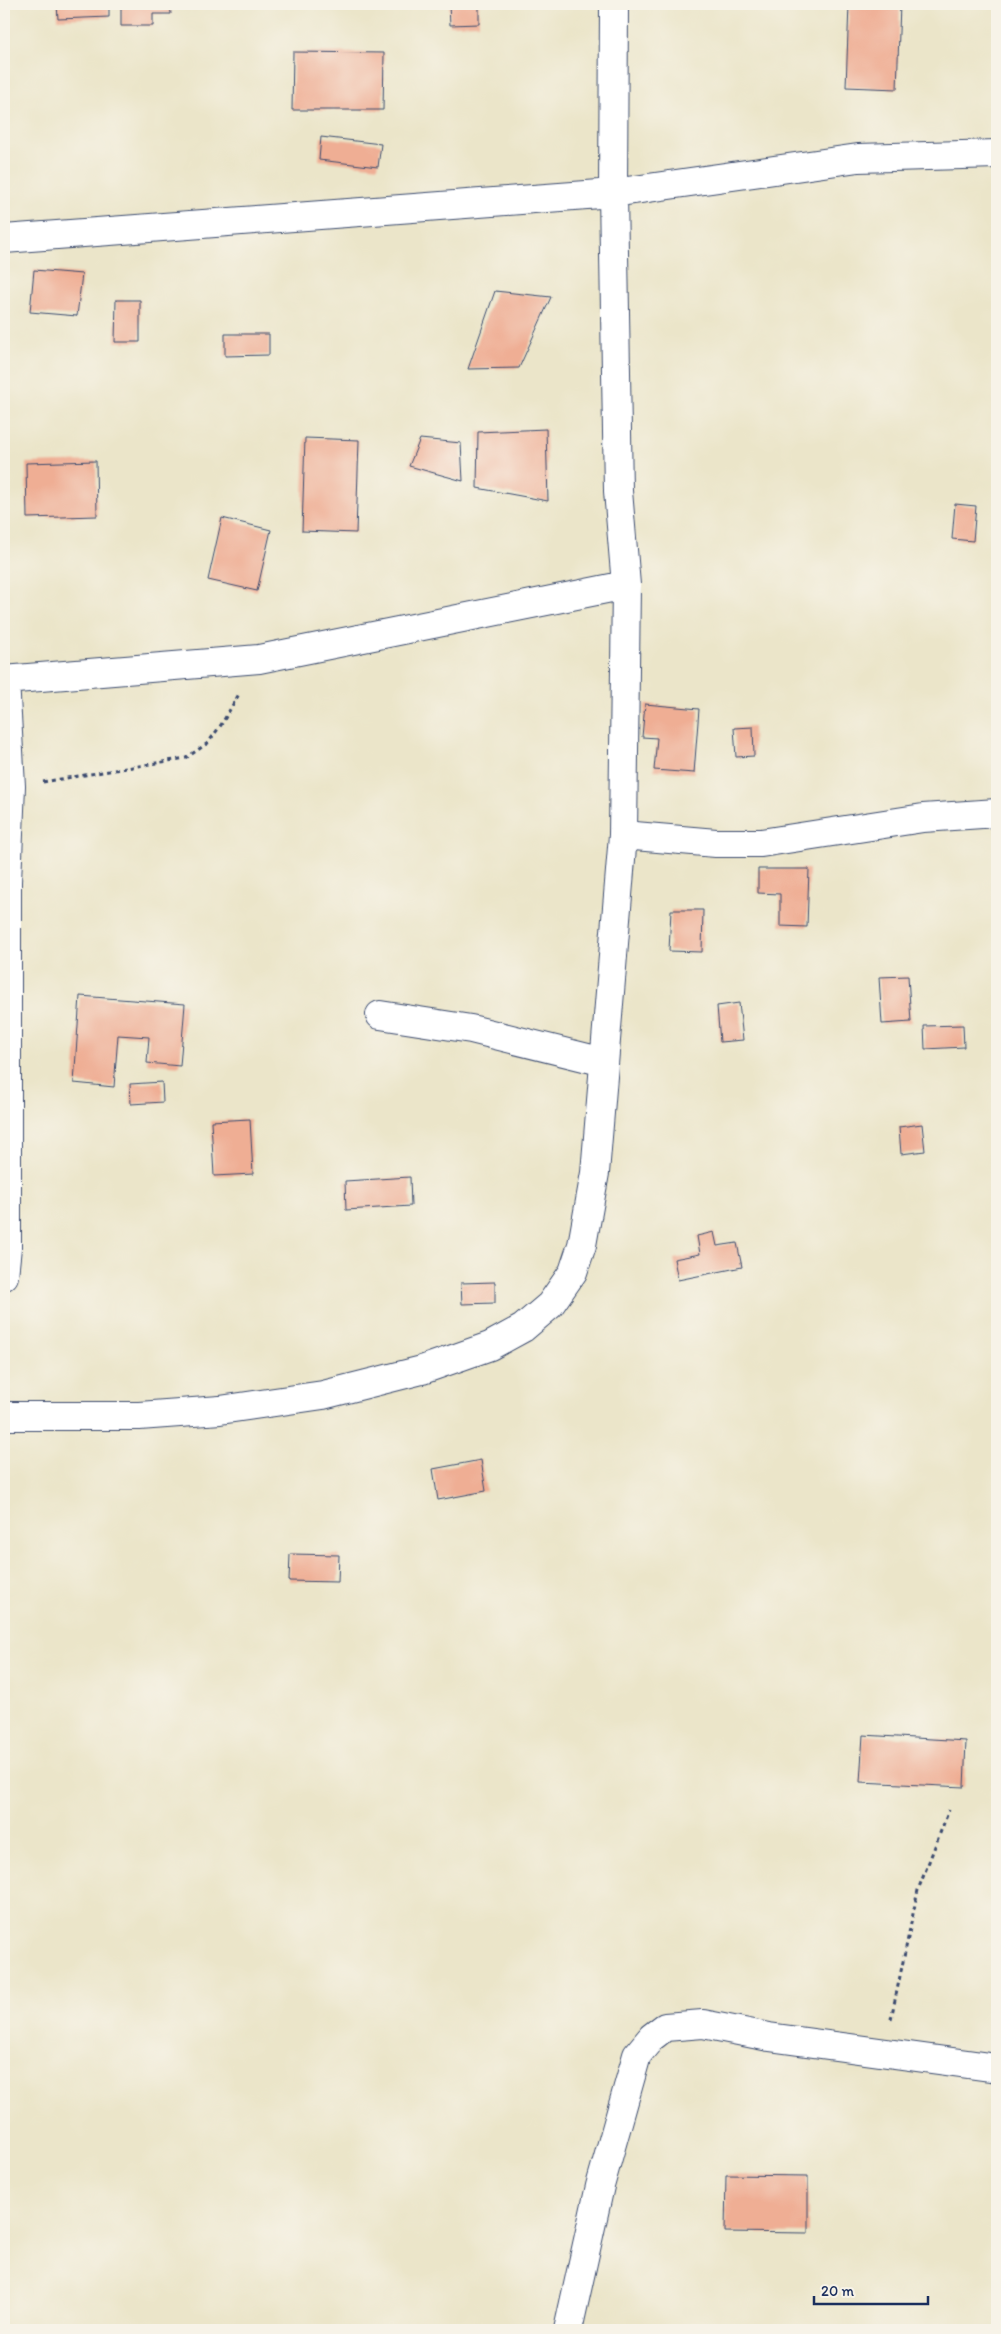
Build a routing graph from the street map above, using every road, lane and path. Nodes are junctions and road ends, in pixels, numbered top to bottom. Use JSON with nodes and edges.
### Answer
{"nodes":[{"id":1,"x":614,"y":4,"type":"edge"},
{"id":2,"x":997,"y":154,"type":"edge"},
{"id":3,"x":613,"y":193,"type":"junction"},
{"id":4,"x":4,"y":239,"type":"edge"},
{"id":5,"x":626,"y":585,"type":"junction"},
{"id":6,"x":259,"y":659,"type":"junction"},
{"id":7,"x":4,"y":680,"type":"edge"},
{"id":8,"x":11,"y":786,"type":"junction"},
{"id":9,"x":997,"y":813,"type":"edge"},
{"id":10,"x":624,"y":835,"type":"junction"},
{"id":11,"x":380,"y":1015,"type":"dead end"},
{"id":12,"x":604,"y":1062,"type":"junction"},
{"id":13,"x":4,"y":1276,"type":"edge"},
{"id":14,"x":4,"y":1416,"type":"edge"},
{"id":15,"x":949,"y":1810,"type":"dead end"},
{"id":16,"x":884,"y":2051,"type":"junction"},
{"id":17,"x":997,"y":2068,"type":"edge"},
{"id":18,"x":568,"y":2330,"type":"edge"}],
"edges":[{"from":1,"to":3,"type":"street"},
{"from":2,"to":3,"type":"street"},
{"from":3,"to":4,"type":"street"},
{"from":3,"to":5,"type":"street"},
{"from":5,"to":6,"type":"street"},
{"from":5,"to":10,"type":"street"},
{"from":6,"to":7,"type":"street"},
{"from":6,"to":8,"type":"path"},
{"from":7,"to":8,"type":"street"},
{"from":8,"to":13,"type":"street"},
{"from":9,"to":10,"type":"street"},
{"from":10,"to":12,"type":"street"},
{"from":11,"to":12,"type":"street"},
{"from":12,"to":14,"type":"street"},
{"from":15,"to":16,"type":"path"},
{"from":16,"to":17,"type":"street"},
{"from":16,"to":18,"type":"street"}]}
